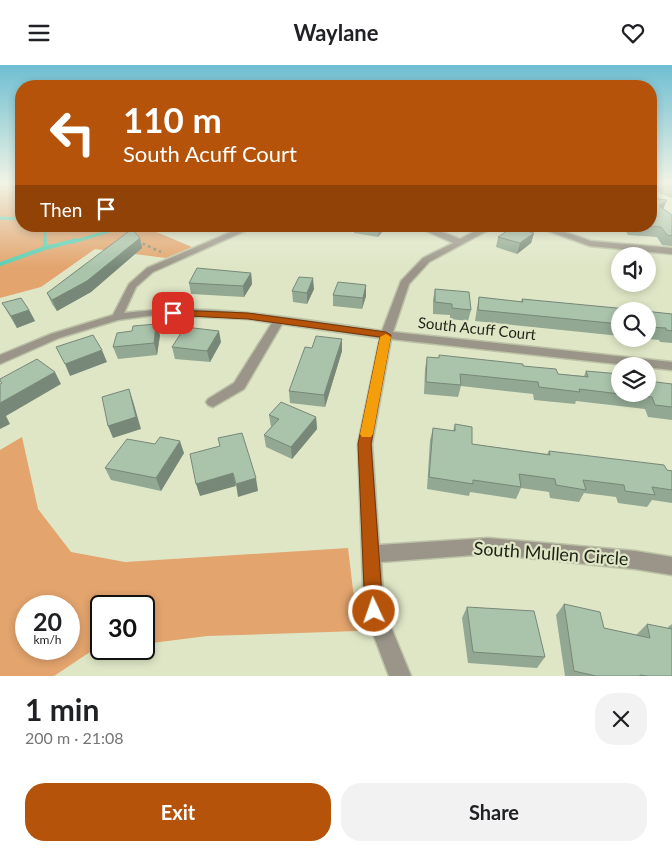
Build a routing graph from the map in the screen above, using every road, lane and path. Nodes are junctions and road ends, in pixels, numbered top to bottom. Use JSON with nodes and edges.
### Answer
{"nodes":[{"id":1,"x":127,"y":232,"type":"edge"},
{"id":2,"x":238,"y":232,"type":"edge"},
{"id":3,"x":434,"y":232,"type":"edge"},
{"id":4,"x":480,"y":232,"type":"edge"},
{"id":5,"x":556,"y":232,"type":"edge"},
{"id":6,"x":129,"y":236,"type":"edge"},
{"id":7,"x":135,"y":241,"type":"edge"},
{"id":8,"x":459,"y":242,"type":"junction"},
{"id":9,"x":672,"y":251,"type":"edge"},
{"id":10,"x":175,"y":258,"type":"junction"},
{"id":11,"x":117,"y":317,"type":"junction"},
{"id":12,"x":279,"y":321,"type":"junction"},
{"id":13,"x":386,"y":335,"type":"junction"},
{"id":14,"x":0,"y":359,"type":"edge"},
{"id":15,"x":672,"y":366,"type":"edge"},
{"id":16,"x":213,"y":402,"type":"dead end"},
{"id":17,"x":371,"y":554,"type":"junction"},
{"id":18,"x":672,"y":566,"type":"edge"},
{"id":19,"x":400,"y":676,"type":"edge"}],
"edges":[{"from":1,"to":6,"type":"path"},
{"from":2,"to":10,"type":"street"},
{"from":3,"to":8,"type":"street"},
{"from":4,"to":8,"type":"street"},
{"from":5,"to":9,"type":"street"},
{"from":7,"to":10,"type":"path"},
{"from":8,"to":13,"type":"street"},
{"from":10,"to":11,"type":"street"},
{"from":11,"to":12,"type":"street","name":"South Acuff Court"},
{"from":11,"to":14,"type":"street","name":"South Acuff Court"},
{"from":12,"to":13,"type":"street","name":"South Acuff Court"},
{"from":12,"to":16,"type":"street"},
{"from":13,"to":15,"type":"street","name":"South Acuff Court"},
{"from":13,"to":17,"type":"street"},
{"from":17,"to":18,"type":"street","name":"South Mullen Circle"},
{"from":17,"to":19,"type":"street"}]}
